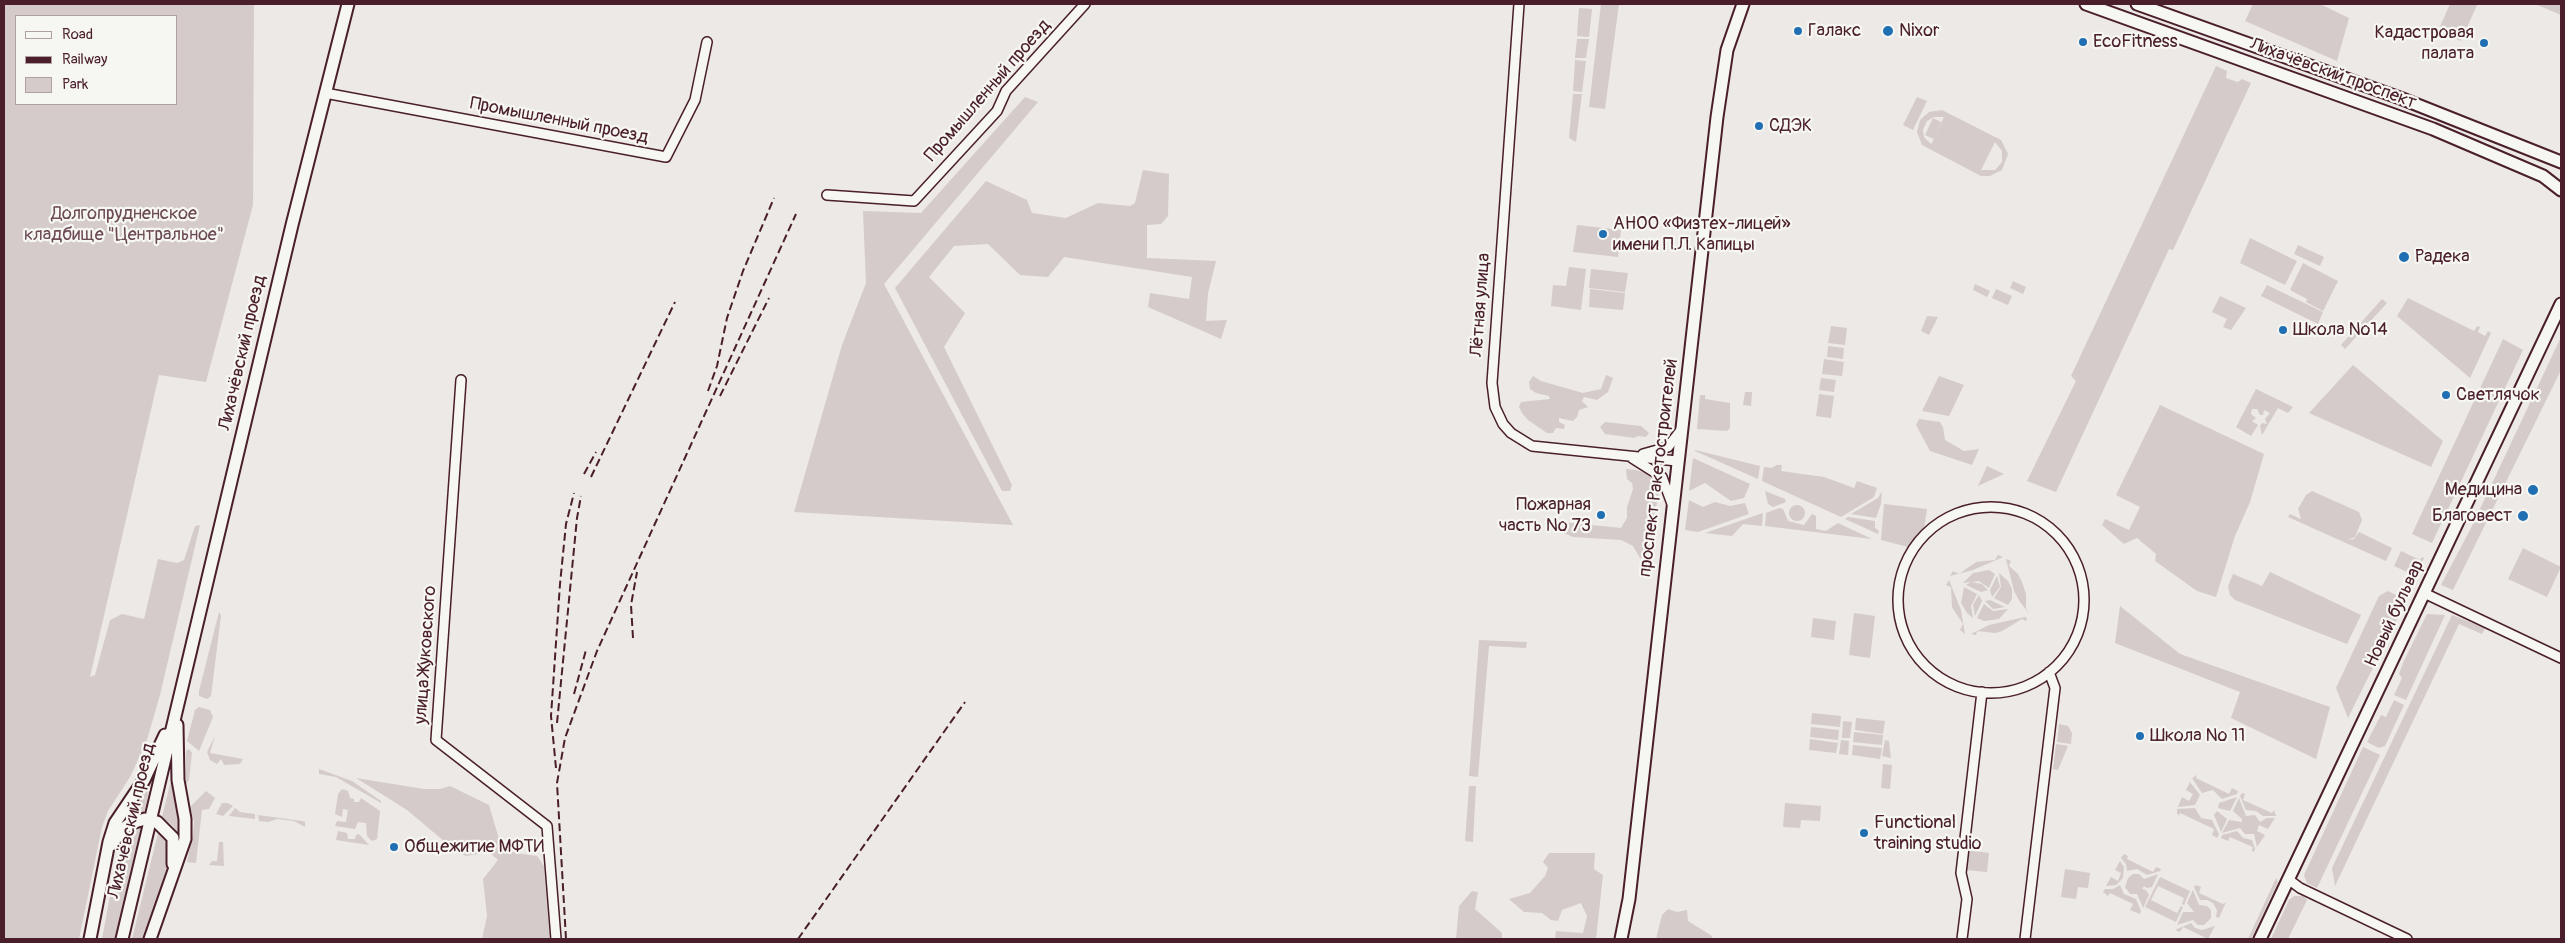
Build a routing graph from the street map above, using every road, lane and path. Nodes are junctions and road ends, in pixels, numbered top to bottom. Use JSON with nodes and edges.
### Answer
{"nodes":[{"id":1,"x":348,"y":4,"type":"edge"},
{"id":2,"x":1086,"y":4,"type":"edge"},
{"id":3,"x":1519,"y":4,"type":"edge"},
{"id":4,"x":1743,"y":4,"type":"edge"},
{"id":5,"x":2086,"y":4,"type":"edge"},
{"id":6,"x":2136,"y":4,"type":"edge"},
{"id":7,"x":707,"y":42,"type":"dead end"},
{"id":8,"x":325,"y":93,"type":"junction"},
{"id":9,"x":2561,"y":162,"type":"edge"},
{"id":10,"x":2561,"y":190,"type":"edge"},
{"id":11,"x":827,"y":195,"type":"dead end"},
{"id":12,"x":2561,"y":304,"type":"edge"},
{"id":13,"x":461,"y":380,"type":"dead end"},
{"id":14,"x":1681,"y":430,"type":"junction"},
{"id":15,"x":1630,"y":456,"type":"junction"},
{"id":16,"x":1677,"y":461,"type":"junction"},
{"id":17,"x":1672,"y":506,"type":"junction"},
{"id":18,"x":2424,"y":593,"type":"junction"},
{"id":19,"x":2561,"y":658,"type":"edge"},
{"id":20,"x":2049,"y":672,"type":"junction"},
{"id":21,"x":1982,"y":692,"type":"junction"},
{"id":22,"x":176,"y":711,"type":"junction"},
{"id":23,"x":151,"y":820,"type":"junction"},
{"id":24,"x":107,"y":853,"type":"junction"},
{"id":25,"x":2288,"y":879,"type":"junction"},
{"id":26,"x":171,"y":883,"type":"junction"},
{"id":27,"x":96,"y":914,"type":"junction"},
{"id":28,"x":90,"y":939,"type":"edge"},
{"id":29,"x":96,"y":939,"type":"edge"},
{"id":30,"x":122,"y":939,"type":"edge"},
{"id":31,"x":150,"y":939,"type":"edge"},
{"id":32,"x":556,"y":939,"type":"edge"},
{"id":33,"x":1621,"y":939,"type":"edge"},
{"id":34,"x":1962,"y":939,"type":"edge"},
{"id":35,"x":2025,"y":939,"type":"edge"},
{"id":36,"x":2260,"y":939,"type":"edge"},
{"id":37,"x":2407,"y":939,"type":"edge"}],
"edges":[{"from":1,"to":8,"type":"main road","name":"Лихачёвский проезд"},
{"from":2,"to":11,"type":"street","name":"Промышленный проезд"},
{"from":3,"to":15,"type":"street","name":"Лётная улица"},
{"from":4,"to":14,"type":"main road","name":"проспект Ракетостроителей"},
{"from":5,"to":10,"type":"main road","name":"Лихачёвский проспект"},
{"from":6,"to":9,"type":"main road","name":"Лихачёвский проспект"},
{"from":7,"to":8,"type":"street","name":"Промышленный проезд"},
{"from":8,"to":22,"type":"main road","name":"Лихачёвский проезд"},
{"from":12,"to":18,"type":"main road","name":"Новый бульвар"},
{"from":13,"to":32,"type":"street","name":"улица Жуковского"},
{"from":14,"to":15,"type":"street"},
{"from":14,"to":16,"type":"main road","name":"проспект Ракетостроителей"},
{"from":15,"to":16,"type":"street","name":"Лётная улица"},
{"from":15,"to":17,"type":"street"},
{"from":16,"to":17,"type":"main road","name":"проспект Ракетостроителей"},
{"from":17,"to":33,"type":"main road","name":"проспект Ракетостроителей"},
{"from":18,"to":19,"type":"street"},
{"from":18,"to":25,"type":"main road","name":"Новый бульвар"},
{"from":20,"to":21,"type":"street"},
{"from":20,"to":21,"type":"street"},
{"from":20,"to":35,"type":"street"},
{"from":21,"to":34,"type":"street"},
{"from":22,"to":23,"type":"main road","name":"Лихачёвский проезд"},
{"from":22,"to":24,"type":"main road","name":"Лихачёвский проезд"},
{"from":22,"to":26,"type":"main road","name":"Лихачёвский проезд"},
{"from":23,"to":24,"type":"main road"},
{"from":23,"to":26,"type":"main road"},
{"from":23,"to":30,"type":"main road","name":"Лихачёвский проезд"},
{"from":24,"to":27,"type":"main road","name":"Лихачёвский проезд"},
{"from":25,"to":36,"type":"main road","name":"Новый бульвар"},
{"from":25,"to":37,"type":"street"},
{"from":26,"to":31,"type":"main road","name":"Лихачёвский проезд"},
{"from":27,"to":28,"type":"main road"},
{"from":27,"to":29,"type":"main road"}]}
